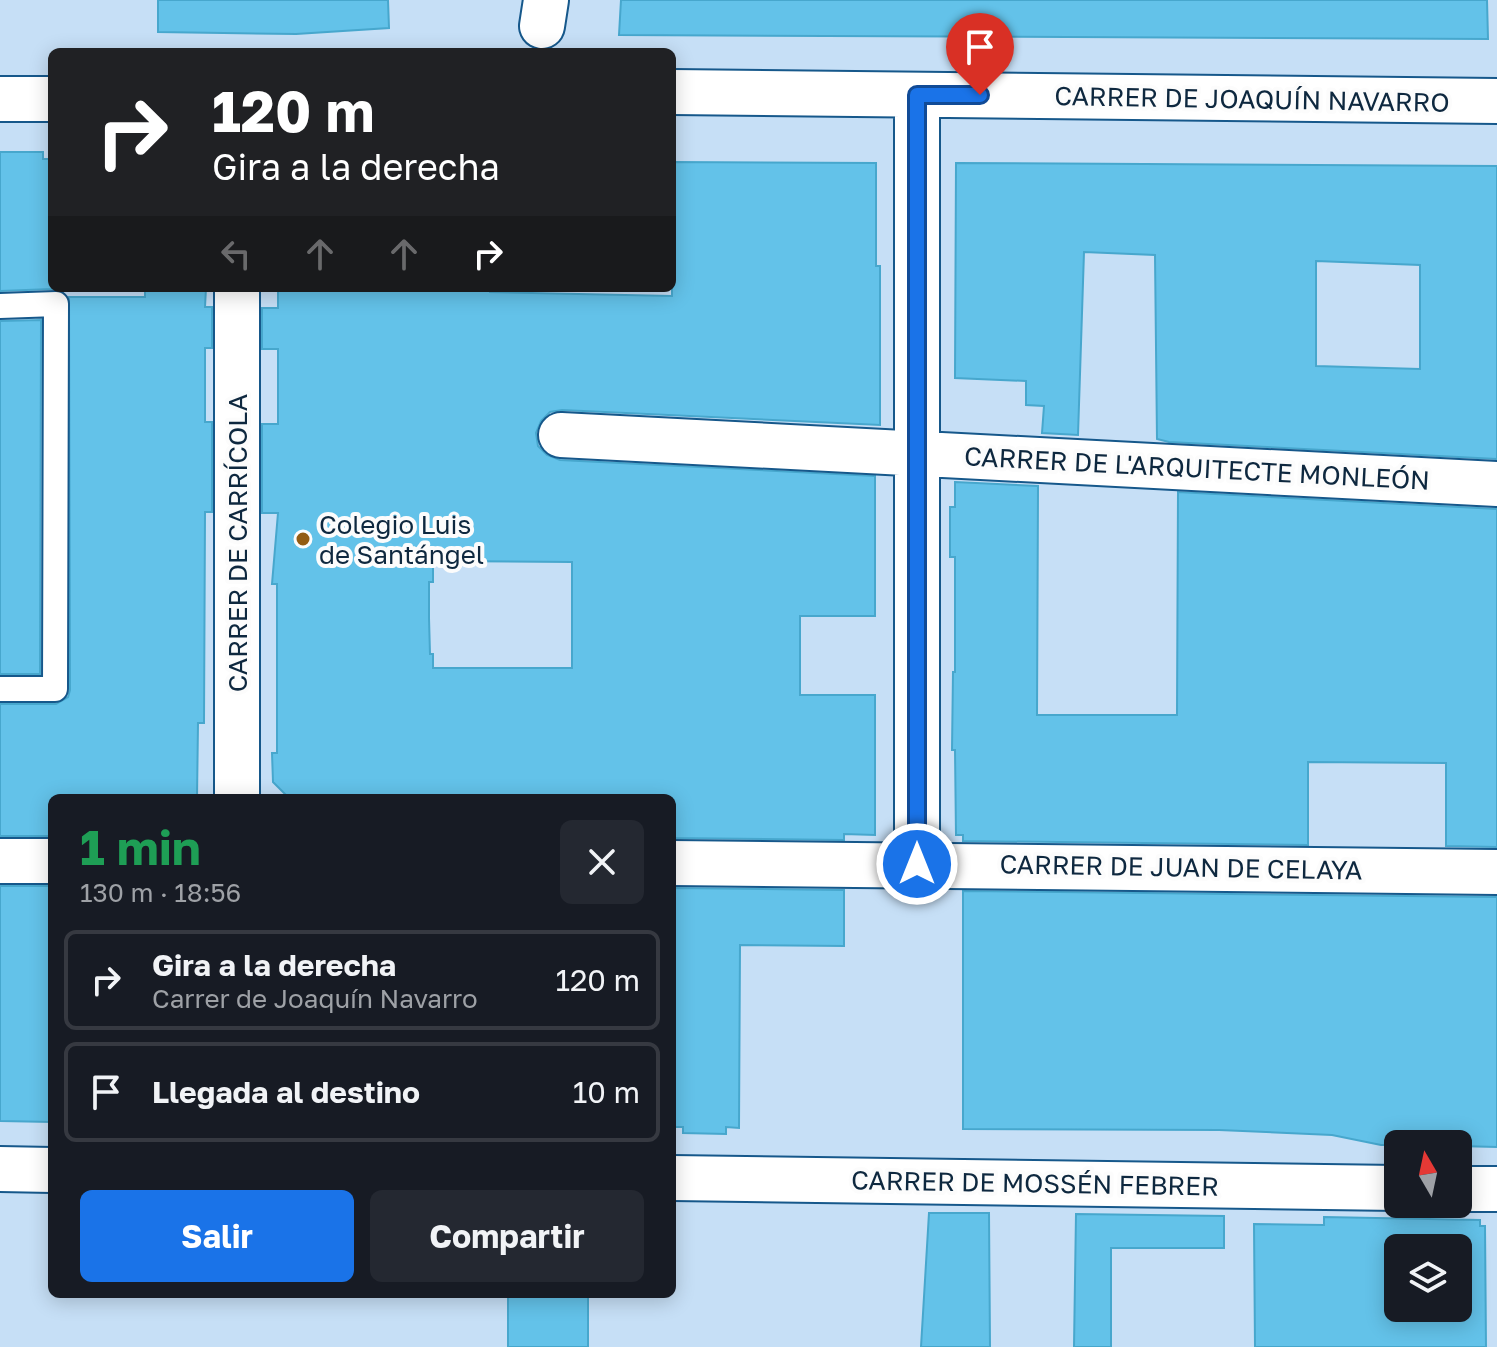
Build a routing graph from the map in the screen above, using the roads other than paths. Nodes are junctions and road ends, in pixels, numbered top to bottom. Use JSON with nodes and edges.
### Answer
{"nodes":[{"id":1,"x":676,"y":92,"type":"edge"},
{"id":2,"x":917,"y":95,"type":"junction"},
{"id":3,"x":0,"y":99,"type":"edge"},
{"id":4,"x":48,"y":99,"type":"edge"},
{"id":5,"x":1497,"y":101,"type":"edge"},
{"id":6,"x":237,"y":292,"type":"edge"},
{"id":7,"x":0,"y":306,"type":"edge"},
{"id":8,"x":561,"y":435,"type":"dead end"},
{"id":9,"x":917,"y":452,"type":"junction"},
{"id":10,"x":1497,"y":484,"type":"edge"},
{"id":11,"x":0,"y":689,"type":"edge"},
{"id":12,"x":237,"y":794,"type":"edge"},
{"id":13,"x":0,"y":861,"type":"edge"},
{"id":14,"x":48,"y":861,"type":"edge"},
{"id":15,"x":676,"y":863,"type":"edge"},
{"id":16,"x":917,"y":864,"type":"junction"},
{"id":17,"x":1497,"y":872,"type":"edge"},
{"id":18,"x":0,"y":1169,"type":"edge"},
{"id":19,"x":48,"y":1170,"type":"edge"},
{"id":20,"x":676,"y":1178,"type":"edge"},
{"id":21,"x":1384,"y":1188,"type":"edge"},
{"id":22,"x":1472,"y":1189,"type":"edge"},
{"id":23,"x":1497,"y":1189,"type":"edge"}],
"edges":[{"from":1,"to":2,"type":"street","name":"CARRER DE JOAQUÍN NAVARRO"},
{"from":2,"to":5,"type":"street","name":"CARRER DE JOAQUÍN NAVARRO"},
{"from":2,"to":9,"type":"street"},
{"from":3,"to":4,"type":"street"},
{"from":6,"to":12,"type":"street","name":"CARRER DE CARRÍCOLA"},
{"from":7,"to":11,"type":"lane"},
{"from":8,"to":9,"type":"street","name":"CARRER DE L'ARQUITECTE MONLEÓN"},
{"from":9,"to":10,"type":"street","name":"CARRER DE L'ARQUITECTE MONLEÓN"},
{"from":9,"to":16,"type":"street"},
{"from":13,"to":14,"type":"street"},
{"from":15,"to":16,"type":"street","name":"CARRER DE JUAN DE CELAYA"},
{"from":16,"to":17,"type":"street","name":"CARRER DE JUAN DE CELAYA"},
{"from":18,"to":19,"type":"street"},
{"from":20,"to":21,"type":"street","name":"CARRER DE MOSSÉN FEBRER"},
{"from":22,"to":23,"type":"street"}]}
